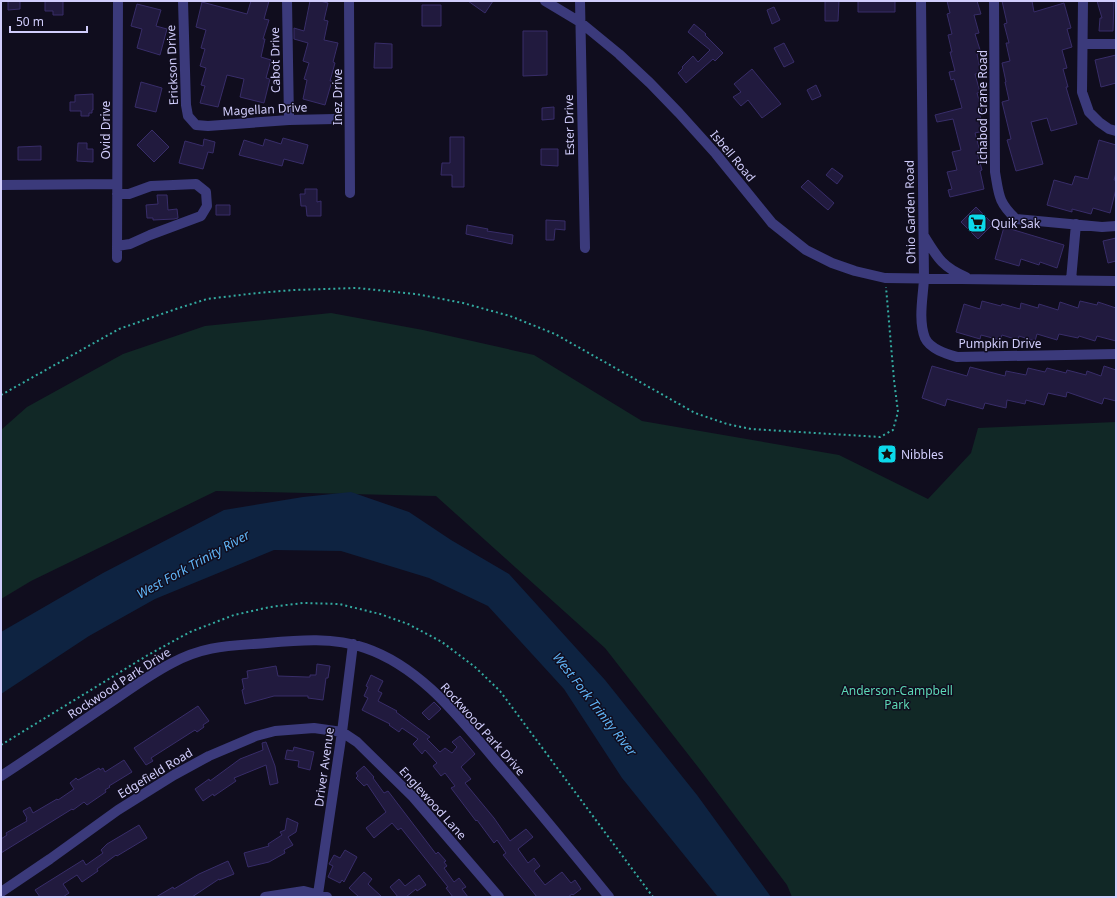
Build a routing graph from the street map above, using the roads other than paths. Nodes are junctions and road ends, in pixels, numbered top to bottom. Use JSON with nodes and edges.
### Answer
{"nodes":[{"id":1,"x":118,"y":1,"type":"edge"},
{"id":2,"x":183,"y":1,"type":"edge"},
{"id":3,"x":288,"y":1,"type":"edge"},
{"id":4,"x":349,"y":1,"type":"edge"},
{"id":5,"x":545,"y":1,"type":"edge"},
{"id":6,"x":580,"y":1,"type":"edge"},
{"id":7,"x":921,"y":1,"type":"edge"},
{"id":8,"x":994,"y":1,"type":"edge"},
{"id":9,"x":1082,"y":1,"type":"edge"},
{"id":10,"x":580,"y":22,"type":"junction"},
{"id":11,"x":1083,"y":44,"type":"junction"},
{"id":12,"x":1116,"y":44,"type":"edge"},
{"id":13,"x":336,"y":119,"type":"dead end"},
{"id":14,"x":289,"y":120,"type":"junction"},
{"id":15,"x":196,"y":125,"type":"joint"},
{"id":16,"x":1116,"y":131,"type":"edge"},
{"id":17,"x":117,"y":184,"type":"junction"},
{"id":18,"x":1,"y":185,"type":"edge"},
{"id":19,"x":350,"y":193,"type":"dead end"},
{"id":20,"x":117,"y":194,"type":"junction"},
{"id":21,"x":1076,"y":224,"type":"junction"},
{"id":22,"x":1116,"y":226,"type":"edge"},
{"id":23,"x":924,"y":236,"type":"junction"},
{"id":24,"x":117,"y":246,"type":"junction"},
{"id":25,"x":585,"y":248,"type":"dead end"},
{"id":26,"x":117,"y":258,"type":"dead end"},
{"id":27,"x":924,"y":278,"type":"junction"},
{"id":28,"x":971,"y":279,"type":"junction"},
{"id":29,"x":1071,"y":280,"type":"junction"},
{"id":30,"x":1116,"y":281,"type":"edge"},
{"id":31,"x":1116,"y":354,"type":"edge"},
{"id":32,"x":353,"y":644,"type":"junction"},
{"id":33,"x":342,"y":732,"type":"junction"},
{"id":34,"x":1,"y":776,"type":"edge"},
{"id":35,"x":1,"y":892,"type":"edge"},
{"id":36,"x":322,"y":895,"type":"edge"},
{"id":37,"x":265,"y":897,"type":"edge"},
{"id":38,"x":499,"y":897,"type":"edge"},
{"id":39,"x":609,"y":897,"type":"edge"}],
"edges":[{"from":1,"to":17,"type":"street","name":"Ovid Drive"},
{"from":2,"to":15,"type":"street","name":"Erickson Drive"},
{"from":3,"to":14,"type":"street","name":"Cabot Drive"},
{"from":4,"to":19,"type":"street","name":"Inez Drive"},
{"from":5,"to":10,"type":"street","name":"Isbell Road"},
{"from":6,"to":10,"type":"street","name":"Ester Drive"},
{"from":7,"to":23,"type":"street","name":"Ohio Garden Road"},
{"from":8,"to":21,"type":"street","name":"Ichabod Crane Road"},
{"from":9,"to":11,"type":"street"},
{"from":10,"to":25,"type":"street","name":"Ester Drive"},
{"from":10,"to":27,"type":"street","name":"Isbell Road"},
{"from":11,"to":12,"type":"street"},
{"from":11,"to":16,"type":"street"},
{"from":13,"to":14,"type":"street","name":"Magellan Drive"},
{"from":14,"to":15,"type":"street","name":"Magellan Drive"},
{"from":17,"to":18,"type":"street"},
{"from":17,"to":20,"type":"street","name":"Ovid Drive"},
{"from":20,"to":24,"type":"street","name":"Ovid Drive"},
{"from":20,"to":24,"type":"street"},
{"from":21,"to":22,"type":"street"},
{"from":21,"to":29,"type":"street"},
{"from":23,"to":27,"type":"street","name":"Ohio Garden Road"},
{"from":23,"to":28,"type":"street"},
{"from":24,"to":26,"type":"street","name":"Ovid Drive"},
{"from":27,"to":28,"type":"street","name":"Ohio Garden Road"},
{"from":27,"to":31,"type":"street","name":"Pumpkin Drive"},
{"from":28,"to":29,"type":"street","name":"Ohio Garden Road"},
{"from":29,"to":30,"type":"street","name":"Ohio Garden Road"},
{"from":32,"to":33,"type":"street","name":"Driver Avenue"},
{"from":32,"to":34,"type":"street","name":"Rockwood Park Drive"},
{"from":32,"to":39,"type":"street","name":"Rockwood Park Drive"},
{"from":33,"to":35,"type":"street","name":"Edgefield Road"},
{"from":33,"to":36,"type":"street","name":"Driver Avenue"},
{"from":33,"to":38,"type":"street","name":"Englewood Lane"},
{"from":36,"to":37,"type":"street"}]}
